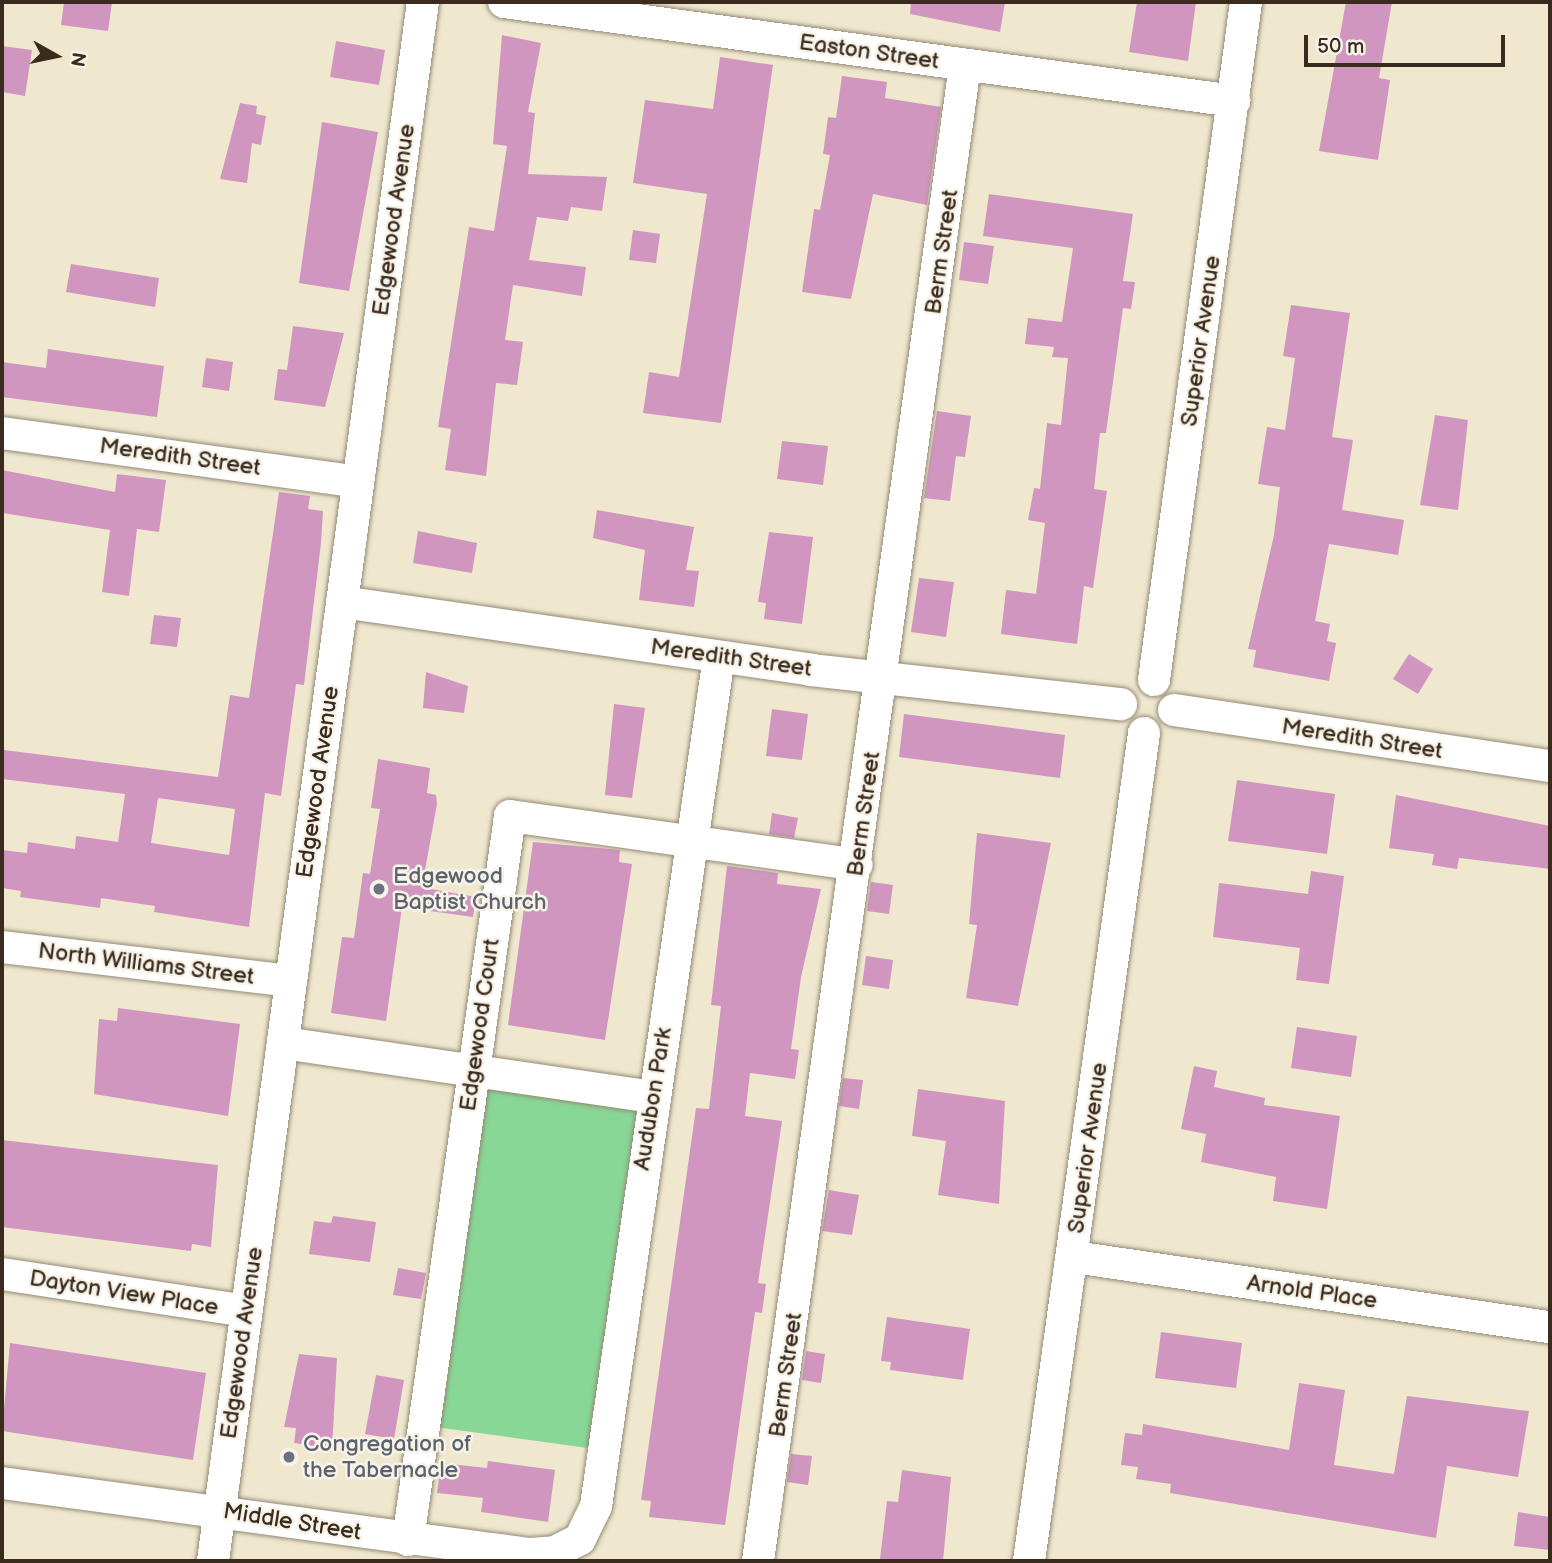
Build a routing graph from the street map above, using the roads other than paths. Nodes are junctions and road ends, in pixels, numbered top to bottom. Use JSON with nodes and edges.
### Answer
{"nodes":[{"id":1,"x":423,"y":2,"type":"edge"},
{"id":2,"x":504,"y":2,"type":"edge"},
{"id":3,"x":1246,"y":2,"type":"edge"},
{"id":4,"x":965,"y":66,"type":"junction"},
{"id":5,"x":1234,"y":101,"type":"junction"},
{"id":6,"x":2,"y":433,"type":"edge"},
{"id":7,"x":358,"y":482,"type":"junction"},
{"id":8,"x":342,"y":603,"type":"junction"},
{"id":9,"x":719,"y":657,"type":"junction"},
{"id":10,"x":883,"y":675,"type":"junction"},
{"id":11,"x":1154,"y":680,"type":"junction"},
{"id":12,"x":1121,"y":704,"type":"junction"},
{"id":13,"x":1174,"y":710,"type":"junction"},
{"id":14,"x":1144,"y":733,"type":"junction"},
{"id":15,"x":1550,"y":766,"type":"edge"},
{"id":16,"x":688,"y":841,"type":"junction"},
{"id":17,"x":857,"y":864,"type":"junction"},
{"id":18,"x":2,"y":947,"type":"edge"},
{"id":19,"x":291,"y":981,"type":"junction"},
{"id":20,"x":283,"y":1043,"type":"junction"},
{"id":21,"x":473,"y":1074,"type":"junction"},
{"id":22,"x":656,"y":1097,"type":"junction"},
{"id":23,"x":1074,"y":1257,"type":"junction"},
{"id":24,"x":2,"y":1274,"type":"edge"},
{"id":25,"x":246,"y":1311,"type":"junction"},
{"id":26,"x":1550,"y":1327,"type":"edge"},
{"id":27,"x":2,"y":1483,"type":"edge"},
{"id":28,"x":219,"y":1510,"type":"junction"},
{"id":29,"x":580,"y":1539,"type":"joint"},
{"id":30,"x":408,"y":1540,"type":"junction"},
{"id":31,"x":213,"y":1561,"type":"edge"},
{"id":32,"x":758,"y":1561,"type":"edge"},
{"id":33,"x":1029,"y":1561,"type":"edge"}],
"edges":[{"from":1,"to":7,"type":"street","name":"Edgewood Avenue"},
{"from":2,"to":4,"type":"street","name":"Easton Street"},
{"from":3,"to":5,"type":"street","name":"Superior Avenue"},
{"from":4,"to":5,"type":"street","name":"Easton Street"},
{"from":4,"to":10,"type":"street","name":"Berm Street"},
{"from":5,"to":11,"type":"street","name":"Superior Avenue"},
{"from":6,"to":7,"type":"street","name":"Meredith Street"},
{"from":7,"to":8,"type":"street","name":"Edgewood Avenue"},
{"from":8,"to":9,"type":"street","name":"Meredith Street"},
{"from":8,"to":19,"type":"street","name":"Edgewood Avenue"},
{"from":9,"to":10,"type":"street","name":"Meredith Street"},
{"from":9,"to":16,"type":"street","name":"Audubon Park"},
{"from":10,"to":12,"type":"street","name":"Meredith Street"},
{"from":10,"to":17,"type":"street","name":"Berm Street"},
{"from":11,"to":12,"type":"street"},
{"from":11,"to":13,"type":"street"},
{"from":12,"to":14,"type":"street"},
{"from":13,"to":14,"type":"street"},
{"from":13,"to":15,"type":"street","name":"Meredith Street"},
{"from":14,"to":23,"type":"street","name":"Superior Avenue"},
{"from":16,"to":17,"type":"street","name":"Edgewood Court"},
{"from":16,"to":21,"type":"street","name":"Edgewood Court"},
{"from":16,"to":22,"type":"street","name":"Audubon Park"},
{"from":17,"to":32,"type":"street","name":"Berm Street"},
{"from":18,"to":19,"type":"street","name":"North Williams Street"},
{"from":19,"to":20,"type":"street","name":"Edgewood Avenue"},
{"from":20,"to":21,"type":"street"},
{"from":20,"to":25,"type":"street","name":"Edgewood Avenue"},
{"from":21,"to":22,"type":"street"},
{"from":21,"to":30,"type":"street","name":"Edgewood Court"},
{"from":22,"to":29,"type":"street","name":"Audubon Park"},
{"from":23,"to":26,"type":"street","name":"Arnold Place"},
{"from":23,"to":33,"type":"street","name":"Superior Avenue"},
{"from":24,"to":25,"type":"street","name":"Dayton View Place"},
{"from":25,"to":28,"type":"street","name":"Edgewood Avenue"},
{"from":27,"to":28,"type":"street","name":"Middle Street"},
{"from":28,"to":30,"type":"street","name":"Middle Street"},
{"from":28,"to":31,"type":"street","name":"Edgewood Avenue"},
{"from":29,"to":30,"type":"street","name":"Middle Street"}]}
